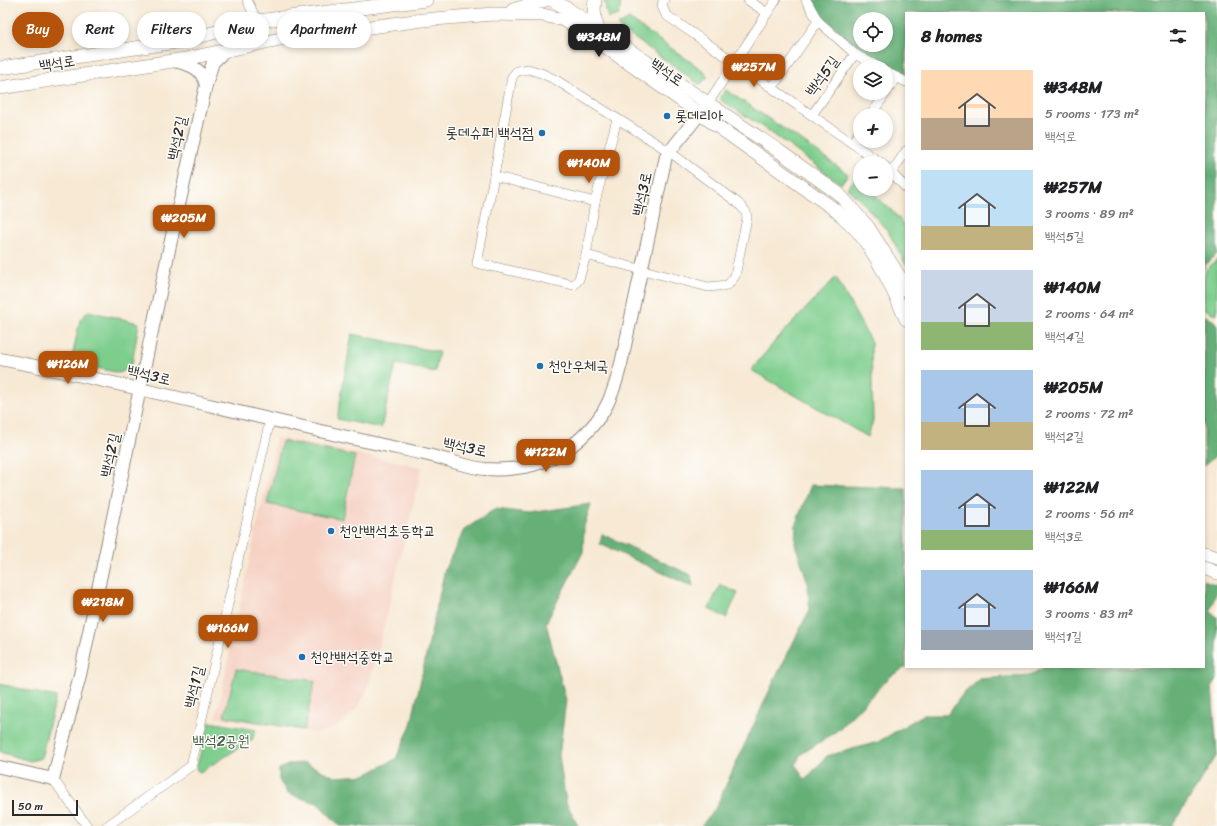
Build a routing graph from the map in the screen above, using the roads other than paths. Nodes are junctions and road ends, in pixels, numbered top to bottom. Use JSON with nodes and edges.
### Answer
{"nodes":[{"id":1,"x":247,"y":0,"type":"edge"},
{"id":2,"x":426,"y":0,"type":"edge"},
{"id":3,"x":595,"y":0,"type":"edge"},
{"id":4,"x":664,"y":0,"type":"edge"},
{"id":5,"x":748,"y":0,"type":"edge"},
{"id":6,"x":776,"y":0,"type":"edge"},
{"id":7,"x":806,"y":0,"type":"edge"},
{"id":8,"x":544,"y":1,"type":"edge"},
{"id":9,"x":252,"y":12,"type":"edge"},
{"id":10,"x":767,"y":13,"type":"junction"},
{"id":11,"x":493,"y":14,"type":"junction"},
{"id":12,"x":269,"y":20,"type":"edge"},
{"id":13,"x":564,"y":20,"type":"junction"},
{"id":14,"x":818,"y":21,"type":"junction"},
{"id":15,"x":598,"y":30,"type":"junction"},
{"id":16,"x":214,"y":33,"type":"edge"},
{"id":17,"x":226,"y":50,"type":"junction"},
{"id":18,"x":856,"y":54,"type":"junction"},
{"id":19,"x":866,"y":60,"type":"edge"},
{"id":20,"x":171,"y":61,"type":"junction"},
{"id":21,"x":735,"y":62,"type":"junction"},
{"id":22,"x":0,"y":68,"type":"edge"},
{"id":23,"x":893,"y":76,"type":"edge"},
{"id":24,"x":896,"y":77,"type":"junction"},
{"id":25,"x":893,"y":82,"type":"edge"},
{"id":26,"x":905,"y":82,"type":"edge"},
{"id":27,"x":206,"y":85,"type":"junction"},
{"id":28,"x":0,"y":88,"type":"edge"},
{"id":29,"x":772,"y":88,"type":"junction"},
{"id":30,"x":708,"y":103,"type":"junction"},
{"id":31,"x":699,"y":114,"type":"junction"},
{"id":32,"x":812,"y":115,"type":"junction"},
{"id":33,"x":617,"y":119,"type":"junction"},
{"id":34,"x":852,"y":143,"type":"joint"},
{"id":35,"x":670,"y":152,"type":"junction"},
{"id":36,"x":905,"y":152,"type":"edge"},
{"id":37,"x":871,"y":156,"type":"edge"},
{"id":38,"x":893,"y":166,"type":"edge"},
{"id":39,"x":893,"y":174,"type":"edge"},
{"id":40,"x":494,"y":176,"type":"junction"},
{"id":41,"x":905,"y":187,"type":"edge"},
{"id":42,"x":595,"y":202,"type":"junction"},
{"id":43,"x":586,"y":255,"type":"junction"},
{"id":44,"x":642,"y":270,"type":"junction"},
{"id":45,"x":905,"y":288,"type":"edge"},
{"id":46,"x":905,"y":317,"type":"edge"},
{"id":47,"x":0,"y":359,"type":"edge"},
{"id":48,"x":140,"y":388,"type":"junction"},
{"id":49,"x":270,"y":420,"type":"junction"},
{"id":50,"x":1205,"y":554,"type":"edge"},
{"id":51,"x":1217,"y":558,"type":"edge"},
{"id":52,"x":1205,"y":568,"type":"edge"},
{"id":53,"x":1217,"y":573,"type":"edge"},
{"id":54,"x":0,"y":767,"type":"edge"},
{"id":55,"x":53,"y":779,"type":"junction"},
{"id":56,"x":87,"y":826,"type":"edge"},
{"id":57,"x":107,"y":826,"type":"edge"}],
"edges":[{"from":1,"to":9,"type":"street"},
{"from":2,"to":12,"type":"main road","name":"백석로"},
{"from":3,"to":15,"type":"main road"},
{"from":4,"to":21,"type":"street","name":"백석5길"},
{"from":5,"to":10,"type":"street"},
{"from":6,"to":10,"type":"street","name":"백석3로"},
{"from":7,"to":14,"type":"street"},
{"from":8,"to":11,"type":"main road"},
{"from":8,"to":13,"type":"main road"},
{"from":8,"to":15,"type":"main road","name":"백석로"},
{"from":10,"to":21,"type":"street","name":"백석3로"},
{"from":11,"to":13,"type":"main road","name":"백석로"},
{"from":11,"to":17,"type":"main road","name":"백석로"},
{"from":13,"to":31,"type":"main road","name":"백석로"},
{"from":14,"to":18,"type":"street"},
{"from":14,"to":29,"type":"street"},
{"from":15,"to":30,"type":"main road","name":"백석로"},
{"from":16,"to":22,"type":"main road","name":"백석로"},
{"from":17,"to":20,"type":"main road","name":"백석로"},
{"from":17,"to":27,"type":"street","name":"백석2길"},
{"from":18,"to":19,"type":"street"},
{"from":18,"to":32,"type":"street","name":"백석5길"},
{"from":20,"to":27,"type":"street"},
{"from":20,"to":28,"type":"main road","name":"백석로"},
{"from":21,"to":29,"type":"street","name":"백석5길"},
{"from":21,"to":30,"type":"street","name":"백석3로"},
{"from":23,"to":24,"type":"street"},
{"from":24,"to":25,"type":"street"},
{"from":24,"to":26,"type":"street"},
{"from":27,"to":48,"type":"street","name":"백석2길"},
{"from":29,"to":32,"type":"street","name":"백석5길"},
{"from":30,"to":31,"type":"street","name":"백석3로"},
{"from":30,"to":45,"type":"main road","name":"백석로"},
{"from":31,"to":35,"type":"street","name":"백석3로"},
{"from":31,"to":46,"type":"main road","name":"백석로"},
{"from":32,"to":34,"type":"street","name":"백석5길"},
{"from":33,"to":35,"type":"street"},
{"from":33,"to":40,"type":"street"},
{"from":33,"to":42,"type":"street"},
{"from":34,"to":37,"type":"street","name":"백석5길"},
{"from":35,"to":44,"type":"street","name":"백석3로"},
{"from":35,"to":44,"type":"street"},
{"from":36,"to":38,"type":"street"},
{"from":39,"to":41,"type":"street"},
{"from":40,"to":42,"type":"street"},
{"from":40,"to":43,"type":"street"},
{"from":42,"to":43,"type":"street"},
{"from":43,"to":44,"type":"street"},
{"from":44,"to":49,"type":"street","name":"백석3로"},
{"from":47,"to":48,"type":"street","name":"백석3로"},
{"from":48,"to":49,"type":"street","name":"백석3로"},
{"from":48,"to":55,"type":"street","name":"백석2길"},
{"from":49,"to":57,"type":"street","name":"백석1길"},
{"from":50,"to":51,"type":"main road"},
{"from":52,"to":53,"type":"main road"},
{"from":54,"to":55,"type":"street"},
{"from":55,"to":56,"type":"street"}]}
